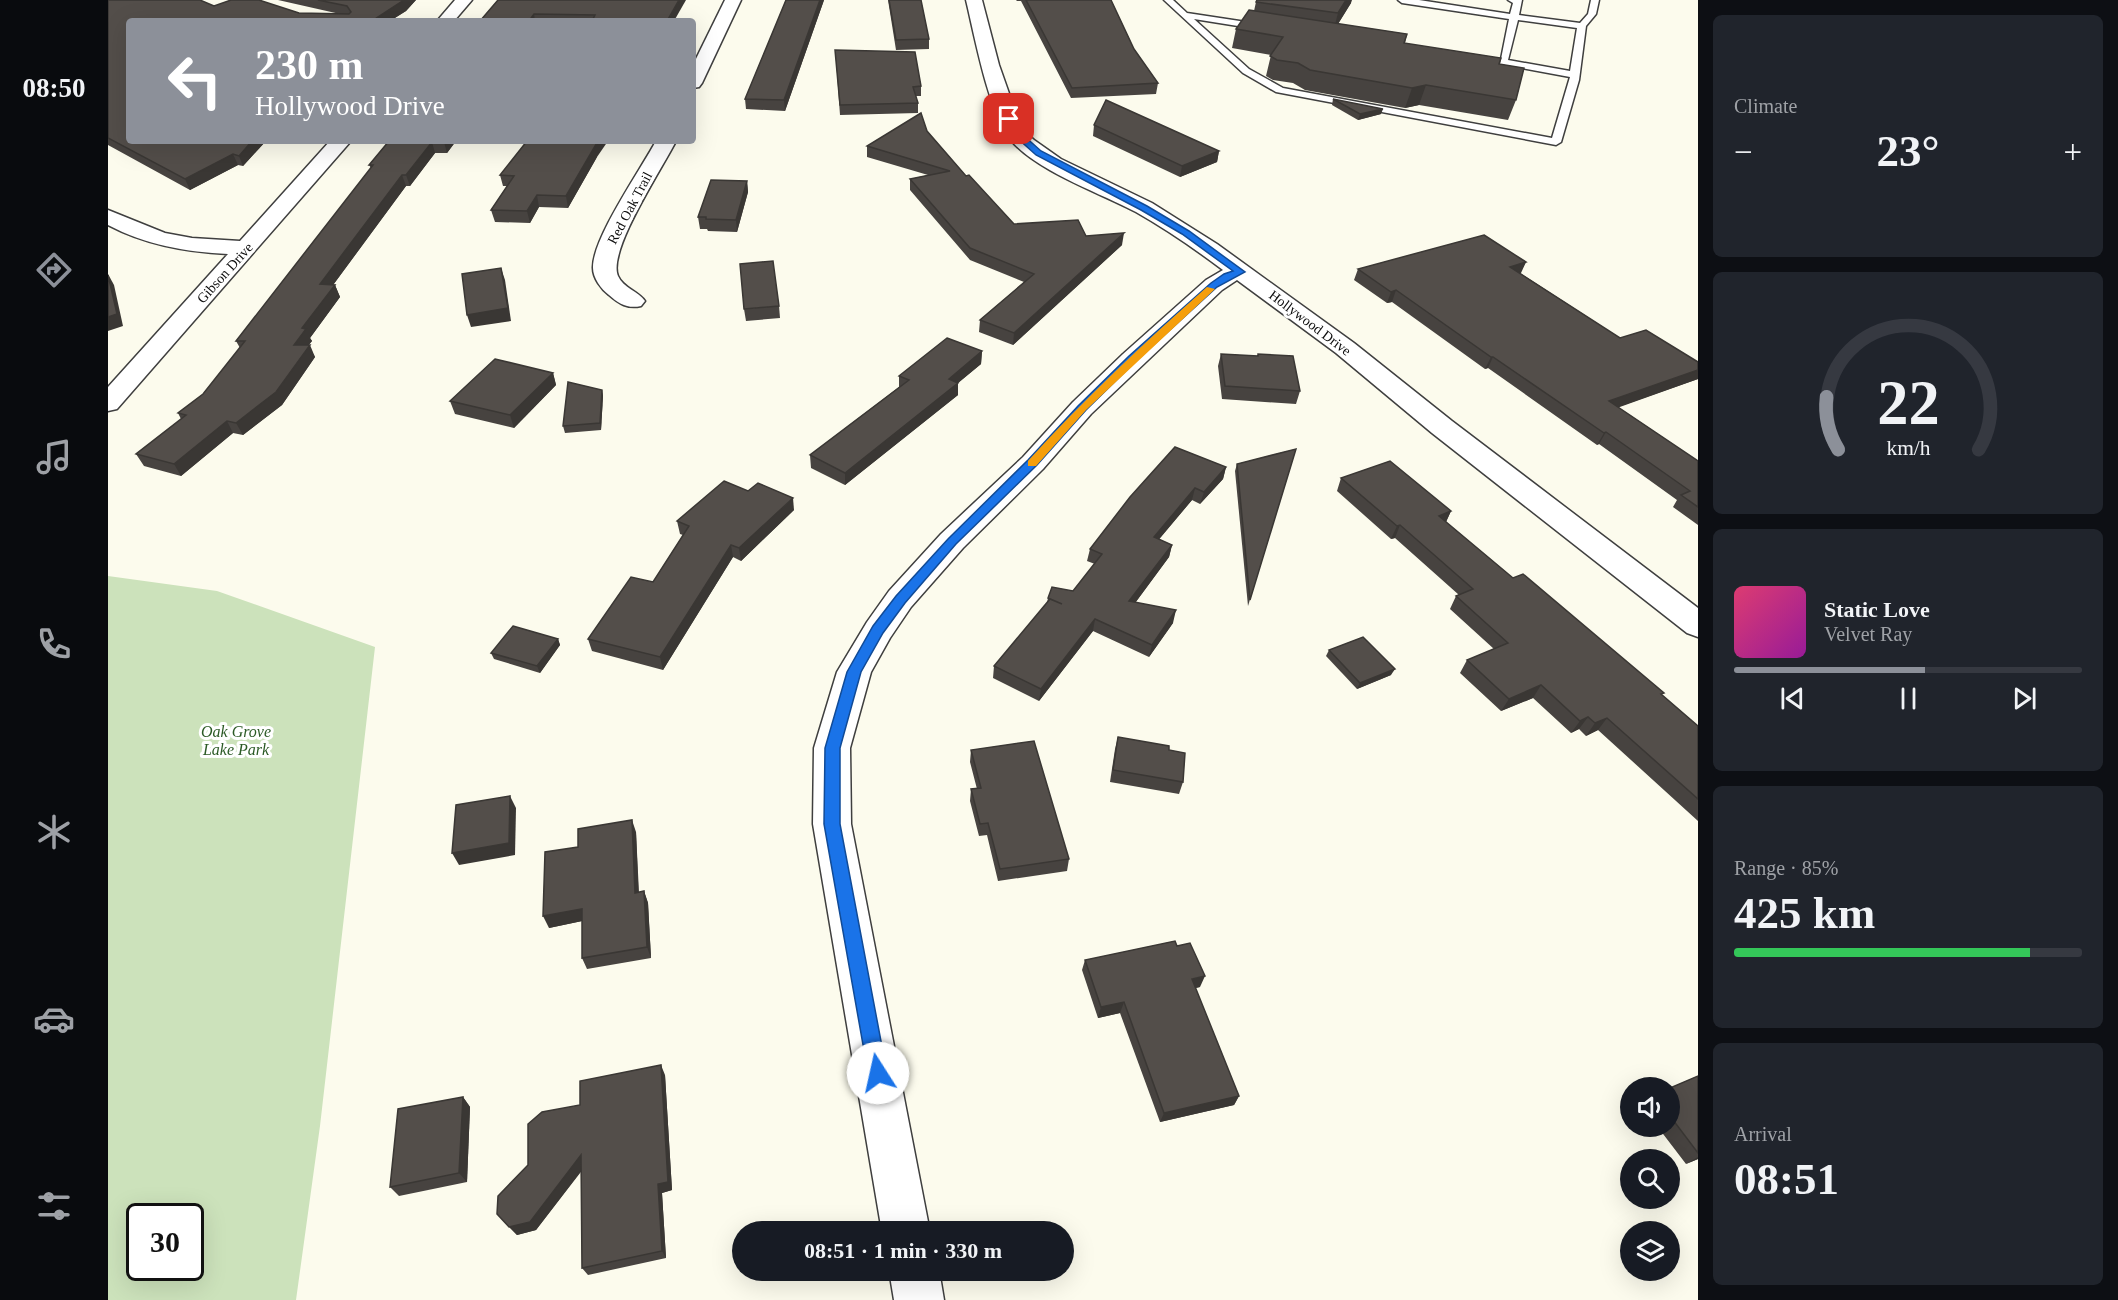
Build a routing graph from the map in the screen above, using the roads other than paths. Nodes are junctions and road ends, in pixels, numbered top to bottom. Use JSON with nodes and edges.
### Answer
{"nodes":[{"id":1,"x":464,"y":0,"type":"edge"},
{"id":2,"x":733,"y":0,"type":"edge"},
{"id":3,"x":974,"y":0,"type":"edge"},
{"id":4,"x":1168,"y":0,"type":"edge"},
{"id":5,"x":1402,"y":0,"type":"edge"},
{"id":6,"x":1512,"y":0,"type":"edge"},
{"id":7,"x":1595,"y":0,"type":"edge"},
{"id":8,"x":1185,"y":15,"type":"junction"},
{"id":9,"x":1514,"y":17,"type":"junction"},
{"id":10,"x":448,"y":18,"type":"edge"},
{"id":11,"x":1582,"y":26,"type":"junction"},
{"id":12,"x":1278,"y":29,"type":"edge"},
{"id":13,"x":1575,"y":75,"type":"junction"},
{"id":14,"x":696,"y":77,"type":"edge"},
{"id":15,"x":337,"y":144,"type":"edge"},
{"id":16,"x":664,"y":144,"type":"edge"},
{"id":17,"x":108,"y":216,"type":"edge"},
{"id":18,"x":247,"y":249,"type":"junction"},
{"id":19,"x":1241,"y":272,"type":"junction"},
{"id":20,"x":633,"y":301,"type":"dead end"},
{"id":21,"x":108,"y":403,"type":"edge"},
{"id":22,"x":1698,"y":625,"type":"edge"},
{"id":23,"x":904,"y":1221,"type":"edge"},
{"id":24,"x":916,"y":1281,"type":"edge"},
{"id":25,"x":919,"y":1300,"type":"edge"}],
"edges":[{"from":1,"to":10,"type":"street"},
{"from":2,"to":14,"type":"street"},
{"from":3,"to":19,"type":"street","name":"Hollywood Drive"},
{"from":4,"to":8,"type":"lane"},
{"from":5,"to":9,"type":"lane"},
{"from":6,"to":9,"type":"lane"},
{"from":7,"to":11,"type":"lane"},
{"from":8,"to":12,"type":"lane"},
{"from":8,"to":13,"type":"lane"},
{"from":9,"to":11,"type":"lane"},
{"from":9,"to":13,"type":"lane"},
{"from":11,"to":13,"type":"lane"},
{"from":15,"to":18,"type":"street","name":"Gibson Drive"},
{"from":16,"to":20,"type":"street","name":"Red Oak Trail"},
{"from":17,"to":18,"type":"street"},
{"from":18,"to":21,"type":"street","name":"Gibson Drive"},
{"from":19,"to":22,"type":"street","name":"Hollywood Drive"},
{"from":19,"to":23,"type":"street"},
{"from":24,"to":25,"type":"street"}]}
